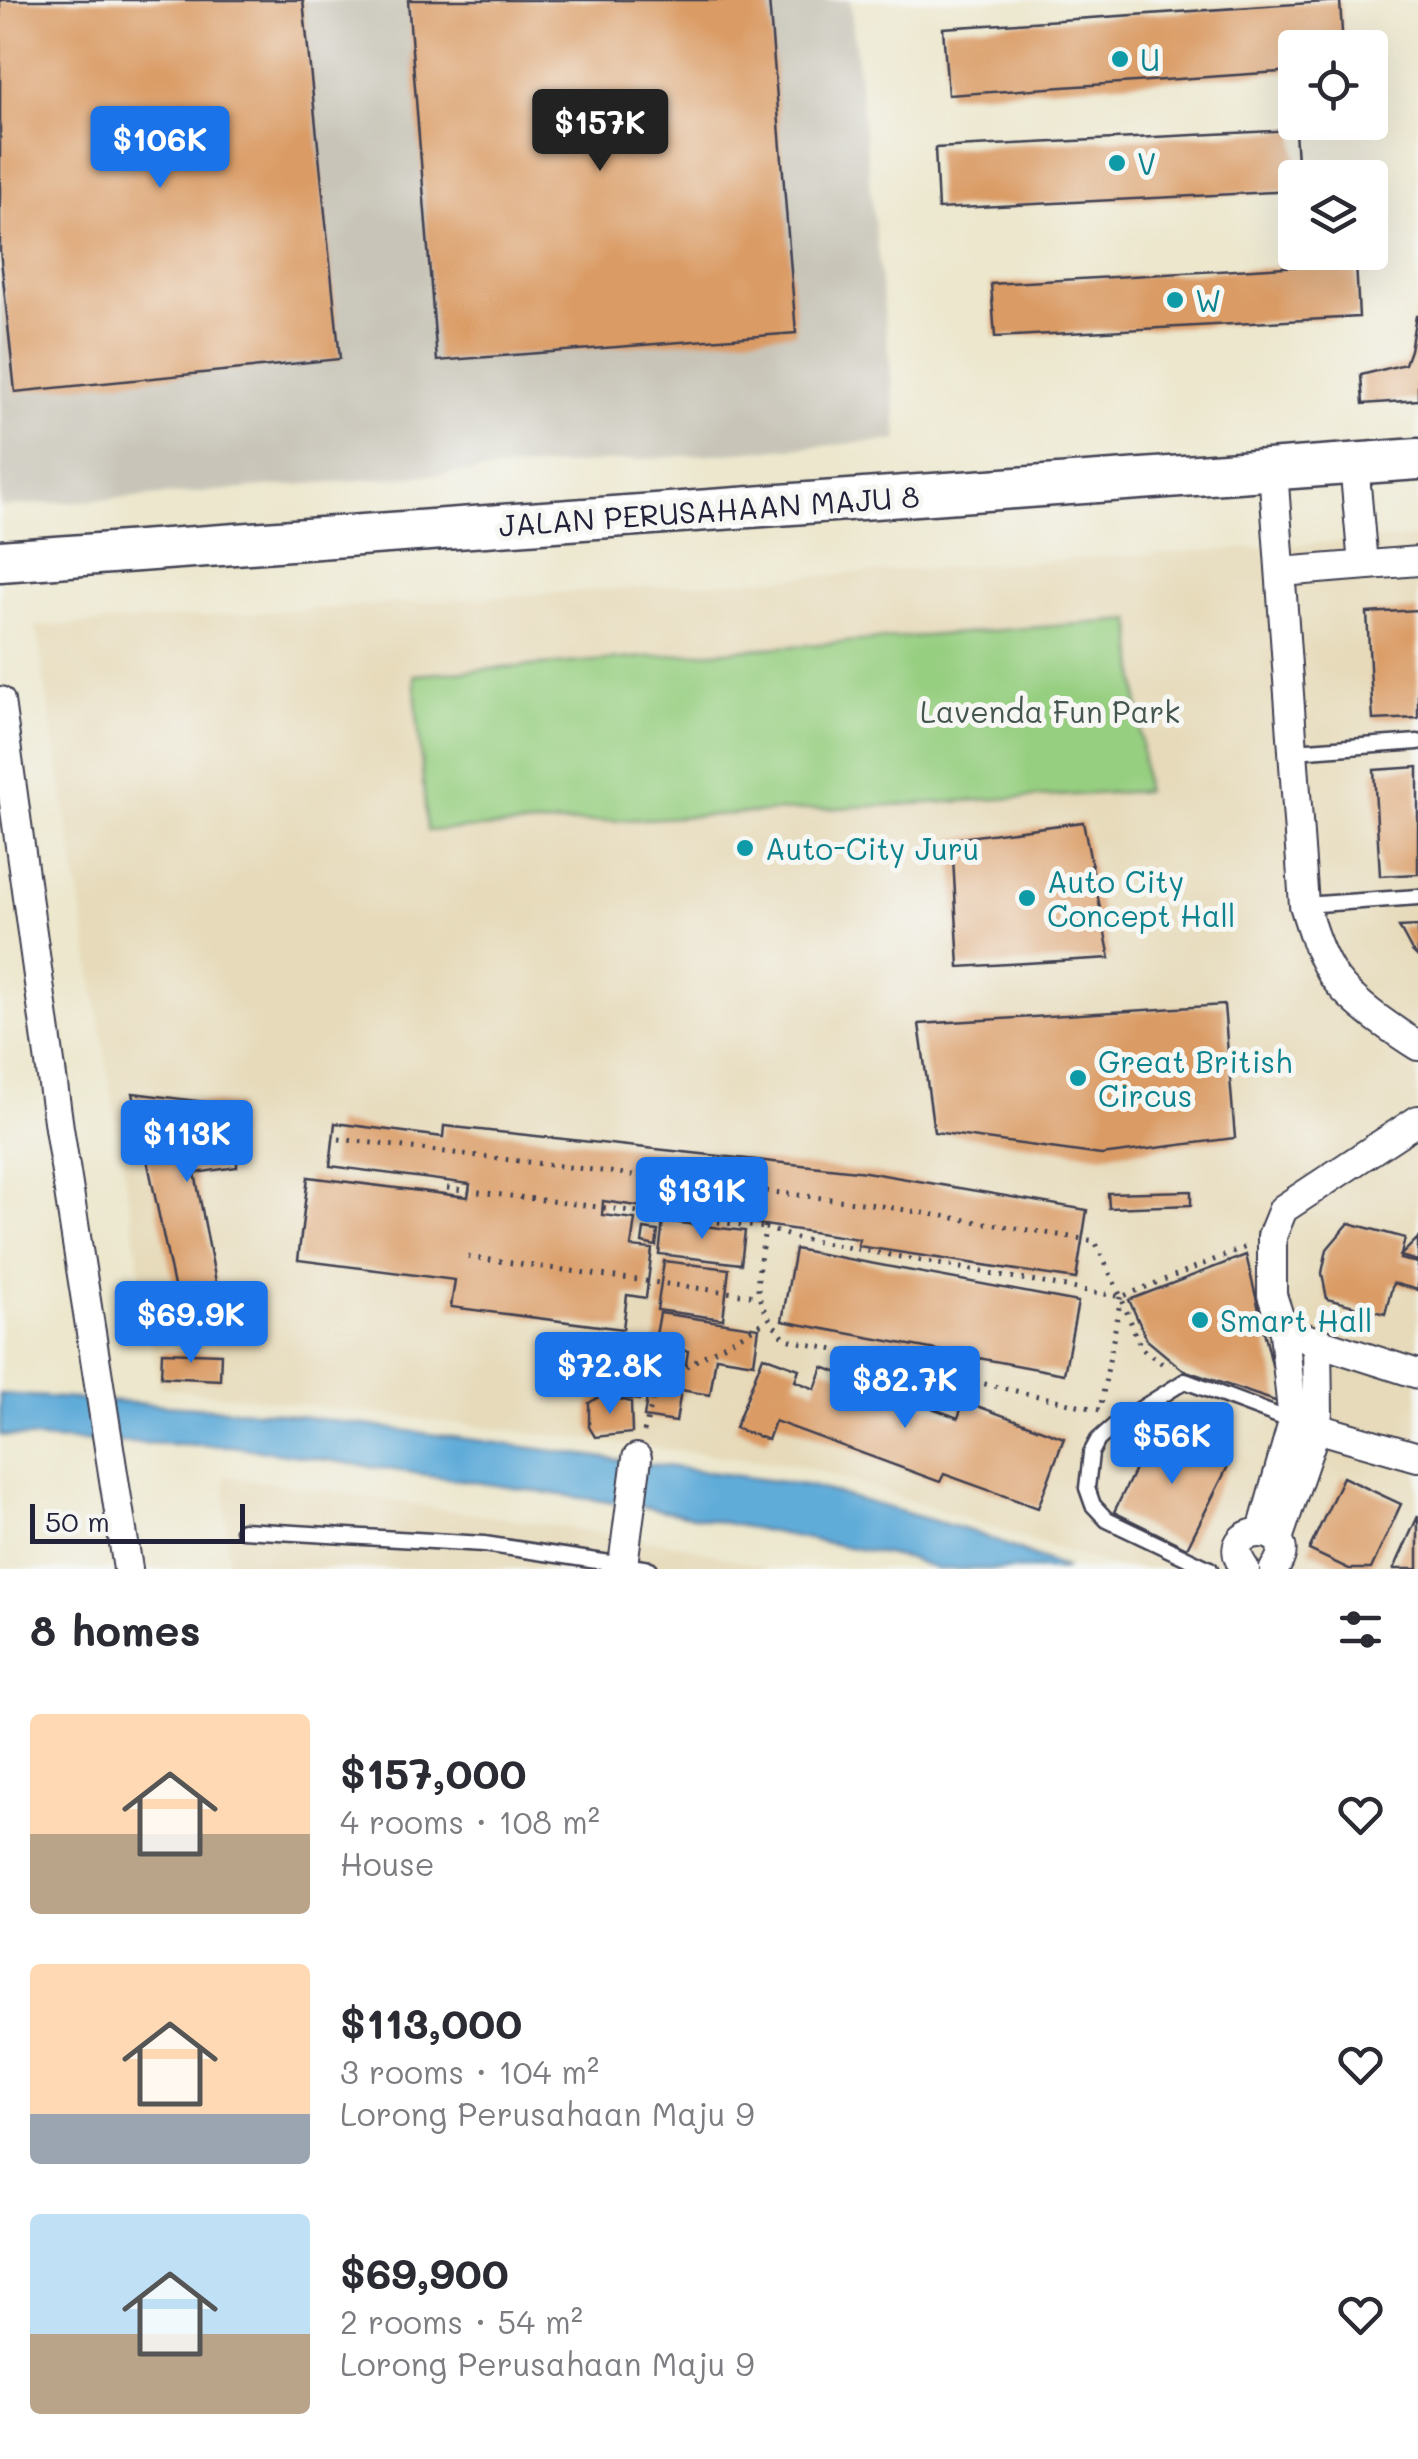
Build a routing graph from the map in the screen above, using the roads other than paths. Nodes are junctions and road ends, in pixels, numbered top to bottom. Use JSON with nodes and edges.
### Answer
{"nodes":[{"id":1,"x":1418,"y":458,"type":"edge"},
{"id":2,"x":1354,"y":463,"type":"junction"},
{"id":3,"x":1273,"y":469,"type":"junction"},
{"id":4,"x":0,"y":561,"type":"edge"},
{"id":5,"x":1418,"y":561,"type":"edge"},
{"id":6,"x":1363,"y":566,"type":"junction"},
{"id":7,"x":1281,"y":572,"type":"junction"},
{"id":8,"x":0,"y":702,"type":"edge"},
{"id":9,"x":1418,"y":742,"type":"edge"},
{"id":10,"x":1294,"y":751,"type":"junction"},
{"id":11,"x":1418,"y":897,"type":"edge"},
{"id":12,"x":1304,"y":906,"type":"junction"},
{"id":13,"x":1418,"y":1046,"type":"edge"},
{"id":14,"x":1418,"y":1120,"type":"edge"},
{"id":15,"x":1284,"y":1332,"type":"junction"},
{"id":16,"x":1316,"y":1342,"type":"junction"},
{"id":17,"x":1418,"y":1374,"type":"edge"},
{"id":18,"x":1304,"y":1425,"type":"junction"},
{"id":19,"x":1418,"y":1456,"type":"edge"},
{"id":20,"x":637,"y":1458,"type":"road end"},
{"id":21,"x":242,"y":1530,"type":"dead end"},
{"id":22,"x":1275,"y":1555,"type":"edge"},
{"id":23,"x":639,"y":1568,"type":"edge"},
{"id":24,"x":128,"y":1569,"type":"edge"},
{"id":25,"x":1210,"y":1569,"type":"edge"},
{"id":26,"x":1245,"y":1569,"type":"edge"}],
"edges":[{"from":1,"to":2,"type":"street","name":"JALAN PERUSAHAAN MAJU 8"},
{"from":2,"to":3,"type":"street","name":"JALAN PERUSAHAAN MAJU 8"},
{"from":2,"to":6,"type":"street"},
{"from":3,"to":4,"type":"street","name":"JALAN PERUSAHAAN MAJU 8"},
{"from":3,"to":7,"type":"street"},
{"from":5,"to":6,"type":"street"},
{"from":6,"to":7,"type":"street"},
{"from":7,"to":10,"type":"street"},
{"from":8,"to":24,"type":"street"},
{"from":9,"to":10,"type":"lane"},
{"from":10,"to":12,"type":"street"},
{"from":11,"to":12,"type":"lane"},
{"from":12,"to":13,"type":"street"},
{"from":14,"to":15,"type":"street"},
{"from":15,"to":16,"type":"street"},
{"from":15,"to":18,"type":"street"},
{"from":16,"to":17,"type":"street"},
{"from":16,"to":18,"type":"street"},
{"from":18,"to":19,"type":"street"},
{"from":18,"to":22,"type":"street"},
{"from":18,"to":25,"type":"lane"},
{"from":20,"to":23,"type":"street"},
{"from":21,"to":23,"type":"lane"},
{"from":22,"to":26,"type":"street"}]}
